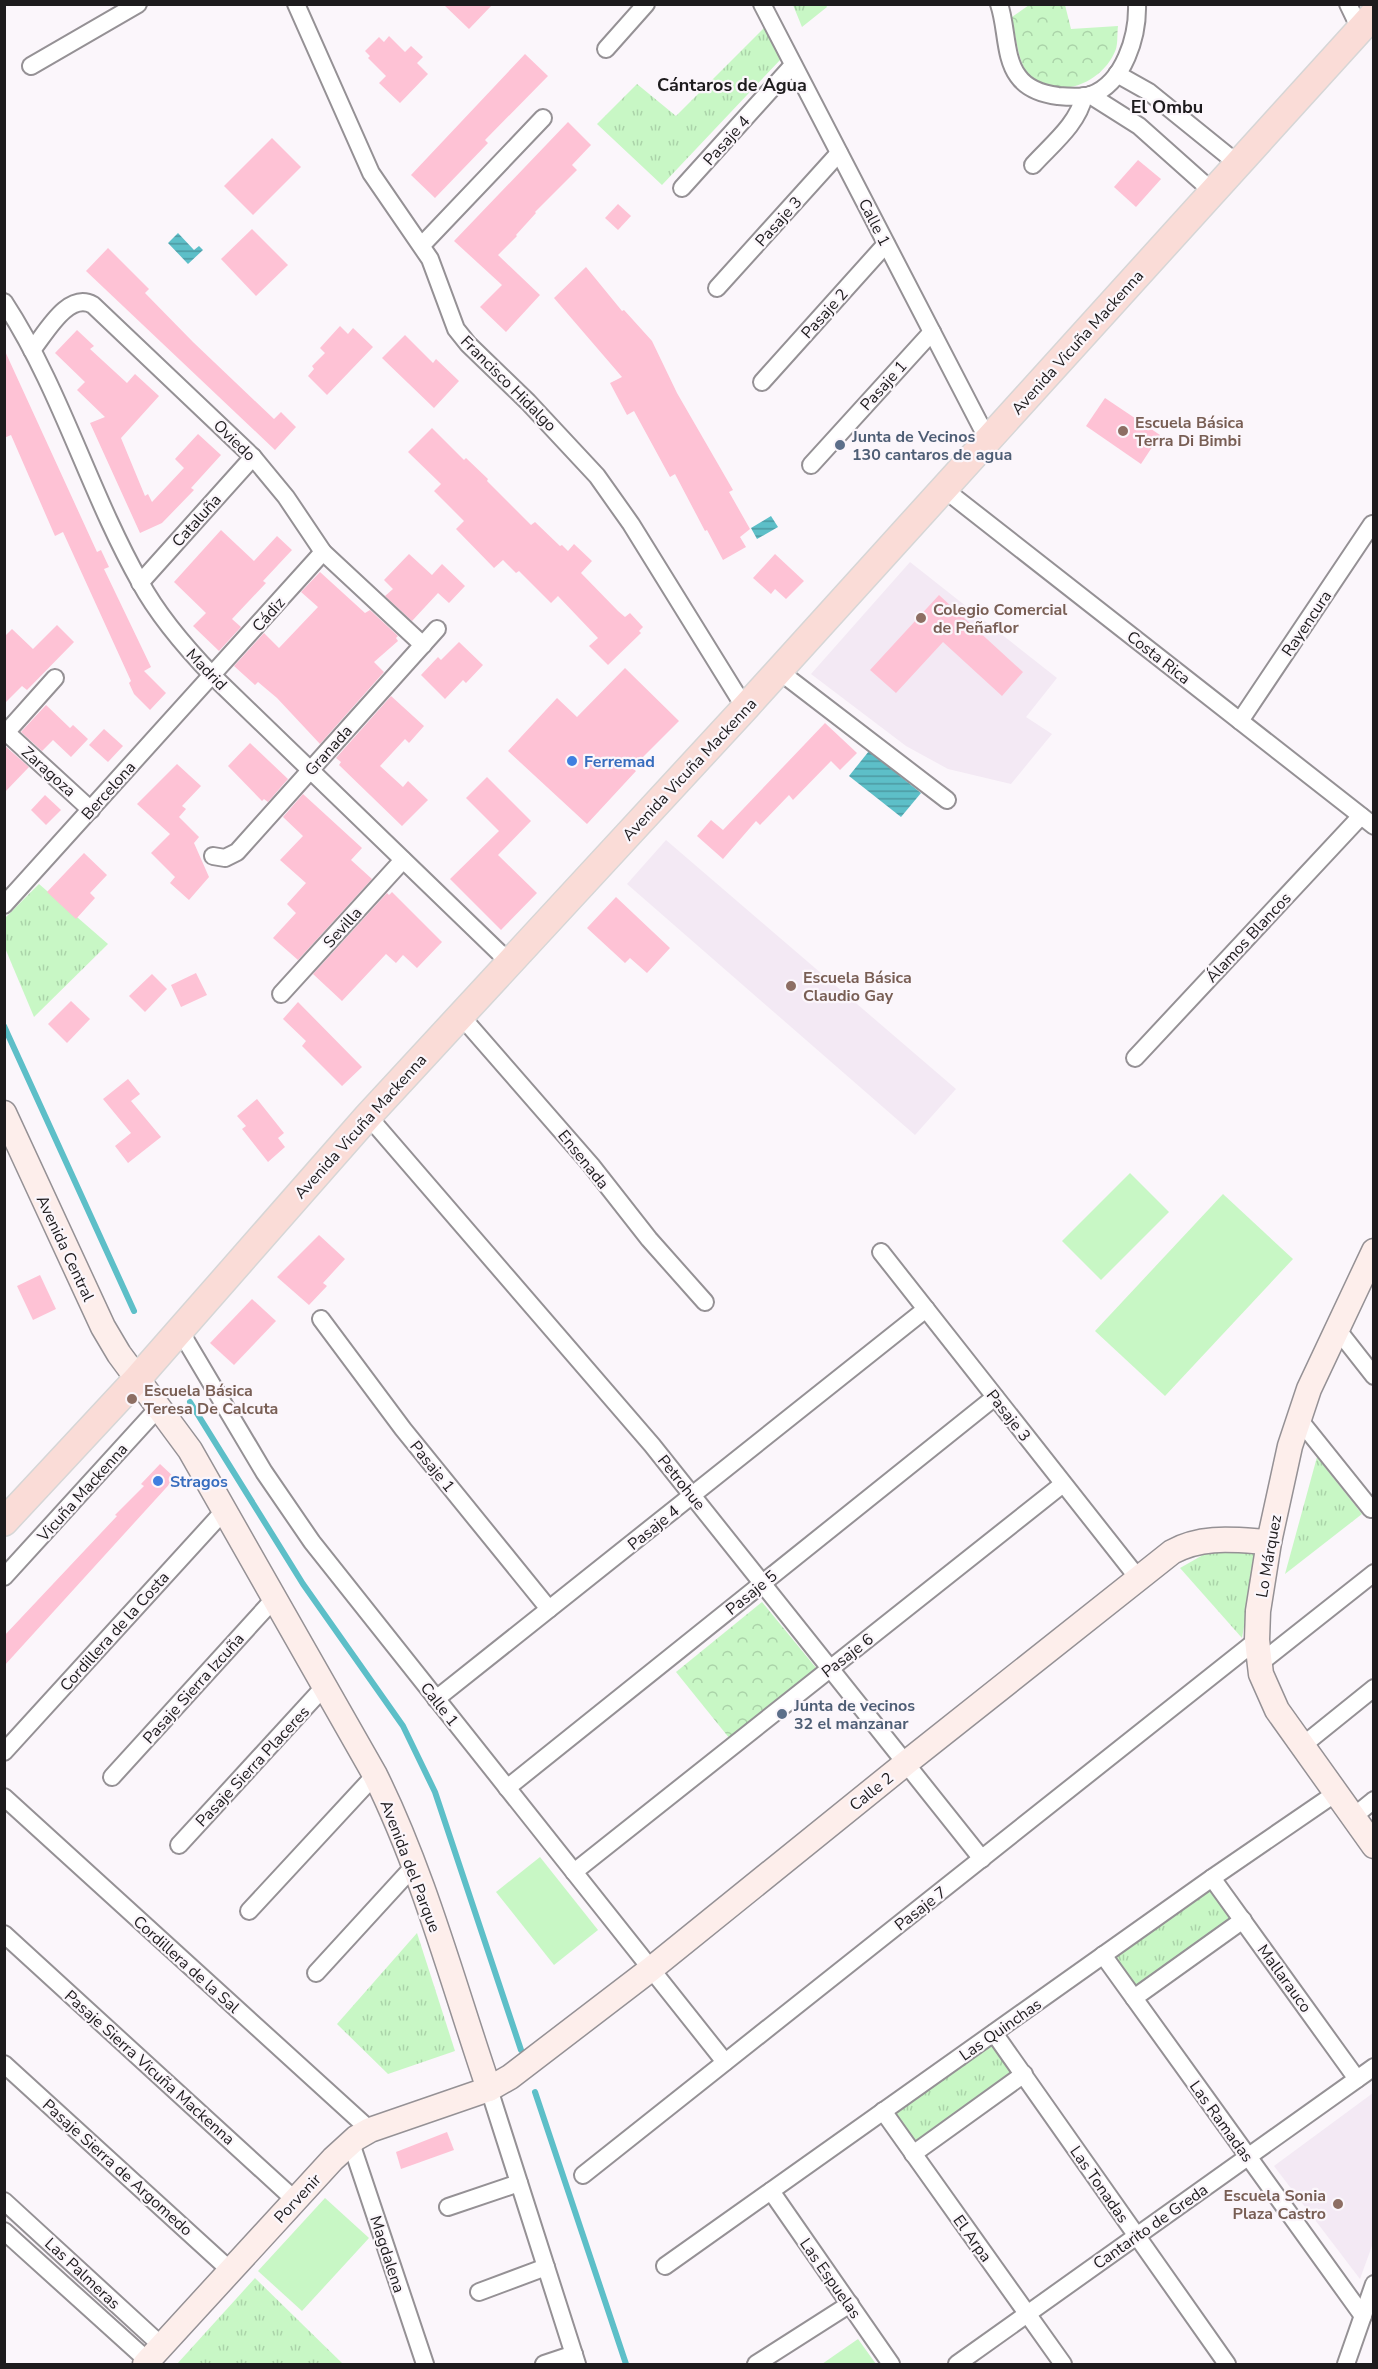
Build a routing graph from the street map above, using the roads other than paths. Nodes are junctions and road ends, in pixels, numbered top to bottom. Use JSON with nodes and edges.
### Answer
{"nodes":[{"id":1,"x":138,"y":4,"type":"edge"},
{"id":2,"x":296,"y":4,"type":"edge"},
{"id":3,"x":646,"y":4,"type":"edge"},
{"id":4,"x":762,"y":4,"type":"edge"},
{"id":5,"x":999,"y":4,"type":"edge"},
{"id":6,"x":1137,"y":4,"type":"edge"},
{"id":7,"x":1348,"y":4,"type":"edge"},
{"id":8,"x":1367,"y":22,"type":"edge"},
{"id":9,"x":606,"y":49,"type":"dead end"},
{"id":10,"x":794,"y":65,"type":"junction"},
{"id":11,"x":31,"y":66,"type":"dead end"},
{"id":12,"x":1111,"y":80,"type":"junction"},
{"id":13,"x":1087,"y":95,"type":"junction"},
{"id":14,"x":543,"y":118,"type":"dead end"},
{"id":15,"x":839,"y":153,"type":"junction"},
{"id":16,"x":1238,"y":164,"type":"junction"},
{"id":17,"x":1033,"y":165,"type":"dead end"},
{"id":18,"x":682,"y":188,"type":"dead end"},
{"id":19,"x":1213,"y":192,"type":"junction"},
{"id":20,"x":886,"y":244,"type":"junction"},
{"id":21,"x":422,"y":245,"type":"junction"},
{"id":22,"x":717,"y":288,"type":"dead end"},
{"id":23,"x":4,"y":302,"type":"edge"},
{"id":24,"x":932,"y":332,"type":"junction"},
{"id":25,"x":32,"y":350,"type":"junction"},
{"id":26,"x":762,"y":382,"type":"dead end"},
{"id":27,"x":988,"y":440,"type":"junction"},
{"id":28,"x":253,"y":457,"type":"junction"},
{"id":29,"x":811,"y":465,"type":"dead end"},
{"id":30,"x":944,"y":489,"type":"junction"},
{"id":31,"x":1372,"y":524,"type":"edge"},
{"id":32,"x":323,"y":552,"type":"junction"},
{"id":33,"x":140,"y":583,"type":"junction"},
{"id":34,"x":437,"y":629,"type":"dead end"},
{"id":35,"x":423,"y":645,"type":"junction"},
{"id":36,"x":779,"y":671,"type":"junction"},
{"id":37,"x":213,"y":676,"type":"junction"},
{"id":38,"x":55,"y":678,"type":"dead end"},
{"id":39,"x":746,"y":708,"type":"junction"},
{"id":40,"x":1240,"y":721,"type":"junction"},
{"id":41,"x":6,"y":734,"type":"edge"},
{"id":42,"x":310,"y":770,"type":"junction"},
{"id":43,"x":947,"y":800,"type":"dead end"},
{"id":44,"x":91,"y":810,"type":"junction"},
{"id":45,"x":1367,"y":821,"type":"edge"},
{"id":46,"x":213,"y":856,"type":"dead end"},
{"id":47,"x":403,"y":860,"type":"junction"},
{"id":48,"x":4,"y":905,"type":"edge"},
{"id":49,"x":510,"y":963,"type":"junction"},
{"id":50,"x":281,"y":994,"type":"dead end"},
{"id":51,"x":461,"y":1016,"type":"junction"},
{"id":52,"x":1135,"y":1058,"type":"dead end"},
{"id":53,"x":4,"y":1113,"type":"edge"},
{"id":54,"x":368,"y":1116,"type":"junction"},
{"id":55,"x":1374,"y":1251,"type":"edge"},
{"id":56,"x":881,"y":1252,"type":"dead end"},
{"id":57,"x":705,"y":1302,"type":"dead end"},
{"id":58,"x":926,"y":1309,"type":"junction"},
{"id":59,"x":321,"y":1319,"type":"dead end"},
{"id":60,"x":180,"y":1329,"type":"junction"},
{"id":61,"x":1337,"y":1329,"type":"junction"},
{"id":62,"x":1374,"y":1376,"type":"edge"},
{"id":63,"x":138,"y":1378,"type":"junction"},
{"id":64,"x":995,"y":1397,"type":"junction"},
{"id":65,"x":160,"y":1406,"type":"junction"},
{"id":66,"x":1298,"y":1418,"type":"junction"},
{"id":67,"x":1063,"y":1484,"type":"junction"},
{"id":68,"x":692,"y":1495,"type":"junction"},
{"id":69,"x":1371,"y":1509,"type":"dead end"},
{"id":70,"x":224,"y":1511,"type":"junction"},
{"id":71,"x":4,"y":1522,"type":"edge"},
{"id":72,"x":1269,"y":1542,"type":"junction"},
{"id":73,"x":1374,"y":1573,"type":"edge"},
{"id":74,"x":4,"y":1577,"type":"edge"},
{"id":75,"x":1138,"y":1578,"type":"junction"},
{"id":76,"x":762,"y":1583,"type":"junction"},
{"id":77,"x":274,"y":1599,"type":"junction"},
{"id":78,"x":549,"y":1609,"type":"junction"},
{"id":79,"x":1257,"y":1640,"type":"junction"},
{"id":80,"x":1258,"y":1664,"type":"junction"},
{"id":81,"x":830,"y":1669,"type":"junction"},
{"id":82,"x":324,"y":1687,"type":"junction"},
{"id":83,"x":1374,"y":1688,"type":"edge"},
{"id":84,"x":436,"y":1699,"type":"junction"},
{"id":85,"x":1302,"y":1746,"type":"junction"},
{"id":86,"x":4,"y":1752,"type":"edge"},
{"id":87,"x":906,"y":1763,"type":"junction"},
{"id":88,"x":375,"y":1775,"type":"junction"},
{"id":89,"x":112,"y":1777,"type":"dead end"},
{"id":90,"x":507,"y":1788,"type":"junction"},
{"id":91,"x":1336,"y":1793,"type":"junction"},
{"id":92,"x":4,"y":1797,"type":"edge"},
{"id":93,"x":1374,"y":1800,"type":"edge"},
{"id":94,"x":1353,"y":1817,"type":"junction"},
{"id":95,"x":180,"y":1845,"type":"dead end"},
{"id":96,"x":1374,"y":1846,"type":"edge"},
{"id":97,"x":982,"y":1858,"type":"junction"},
{"id":98,"x":414,"y":1866,"type":"junction"},
{"id":99,"x":574,"y":1872,"type":"junction"},
{"id":100,"x":1212,"y":1878,"type":"junction"},
{"id":101,"x":249,"y":1911,"type":"dead end"},
{"id":102,"x":1243,"y":1920,"type":"junction"},
{"id":103,"x":4,"y":1934,"type":"edge"},
{"id":104,"x":1103,"y":1955,"type":"junction"},
{"id":105,"x":651,"y":1969,"type":"junction"},
{"id":106,"x":316,"y":1973,"type":"dead end"},
{"id":107,"x":1134,"y":1998,"type":"junction"},
{"id":108,"x":994,"y":2032,"type":"junction"},
{"id":109,"x":725,"y":2062,"type":"junction"},
{"id":110,"x":4,"y":2064,"type":"edge"},
{"id":111,"x":1374,"y":2067,"type":"edge"},
{"id":112,"x":1024,"y":2074,"type":"junction"},
{"id":113,"x":1357,"y":2079,"type":"junction"},
{"id":114,"x":489,"y":2089,"type":"junction"},
{"id":115,"x":883,"y":2111,"type":"junction"},
{"id":116,"x":361,"y":2137,"type":"junction"},
{"id":117,"x":913,"y":2154,"type":"junction"},
{"id":118,"x":1248,"y":2157,"type":"junction"},
{"id":119,"x":583,"y":2175,"type":"dead end"},
{"id":120,"x":519,"y":2183,"type":"junction"},
{"id":121,"x":771,"y":2191,"type":"junction"},
{"id":122,"x":295,"y":2200,"type":"junction"},
{"id":123,"x":4,"y":2201,"type":"edge"},
{"id":124,"x":448,"y":2207,"type":"dead end"},
{"id":125,"x":4,"y":2230,"type":"edge"},
{"id":126,"x":1137,"y":2236,"type":"junction"},
{"id":127,"x":665,"y":2266,"type":"dead end"},
{"id":128,"x":546,"y":2267,"type":"junction"},
{"id":129,"x":231,"y":2271,"type":"junction"},
{"id":130,"x":1374,"y":2284,"type":"edge"},
{"id":131,"x":479,"y":2292,"type":"dead end"},
{"id":132,"x":850,"y":2304,"type":"junction"},
{"id":133,"x":1027,"y":2314,"type":"junction"},
{"id":134,"x":1363,"y":2316,"type":"junction"},
{"id":135,"x":152,"y":2357,"type":"edge"},
{"id":136,"x":575,"y":2359,"type":"edge"},
{"id":137,"x":425,"y":2364,"type":"edge"},
{"id":138,"x":544,"y":2364,"type":"edge"},
{"id":139,"x":756,"y":2364,"type":"edge"},
{"id":140,"x":891,"y":2364,"type":"edge"},
{"id":141,"x":957,"y":2364,"type":"edge"},
{"id":142,"x":1063,"y":2364,"type":"edge"},
{"id":143,"x":1227,"y":2364,"type":"edge"},
{"id":144,"x":1346,"y":2364,"type":"edge"}],
"edges":[{"from":1,"to":11,"type":"street"},
{"from":2,"to":21,"type":"street","name":"Francisco Hidalgo"},
{"from":3,"to":9,"type":"street"},
{"from":4,"to":10,"type":"street","name":"Calle 1"},
{"from":5,"to":13,"type":"street"},
{"from":6,"to":12,"type":"street"},
{"from":7,"to":8,"type":"street"},
{"from":8,"to":16,"type":"main road","name":"Avenida Vicuña Mackenna"},
{"from":10,"to":15,"type":"street","name":"Calle 1"},
{"from":10,"to":18,"type":"street","name":"Pasaje 4"},
{"from":12,"to":13,"type":"street"},
{"from":12,"to":16,"type":"street"},
{"from":13,"to":17,"type":"street"},
{"from":13,"to":19,"type":"street"},
{"from":14,"to":21,"type":"street"},
{"from":15,"to":20,"type":"street","name":"Calle 1"},
{"from":15,"to":22,"type":"street","name":"Pasaje 3"},
{"from":16,"to":19,"type":"main road","name":"Avenida Vicuña Mackenna"},
{"from":19,"to":27,"type":"main road","name":"Avenida Vicuña Mackenna"},
{"from":20,"to":24,"type":"street","name":"Calle 1"},
{"from":20,"to":26,"type":"street","name":"Pasaje 2"},
{"from":21,"to":39,"type":"street","name":"Francisco Hidalgo"},
{"from":23,"to":25,"type":"street","name":"Madrid"},
{"from":24,"to":27,"type":"street","name":"Calle 1"},
{"from":24,"to":29,"type":"street","name":"Pasaje 1"},
{"from":25,"to":28,"type":"street","name":"Oviedo"},
{"from":25,"to":33,"type":"street","name":"Madrid"},
{"from":27,"to":30,"type":"main road","name":"Avenida Vicuña Mackenna"},
{"from":28,"to":32,"type":"street","name":"Oviedo"},
{"from":28,"to":33,"type":"street","name":"Cataluña"},
{"from":30,"to":36,"type":"main road","name":"Avenida Vicuña Mackenna"},
{"from":30,"to":40,"type":"street","name":"Costa Rica"},
{"from":31,"to":40,"type":"street","name":"Rayencura"},
{"from":32,"to":35,"type":"street","name":"Oviedo"},
{"from":32,"to":37,"type":"street","name":"Cádiz"},
{"from":33,"to":37,"type":"street","name":"Madrid"},
{"from":34,"to":35,"type":"street","name":"Granada"},
{"from":35,"to":42,"type":"street","name":"Granada"},
{"from":36,"to":39,"type":"main road","name":"Avenida Vicuña Mackenna"},
{"from":36,"to":43,"type":"street"},
{"from":37,"to":42,"type":"street","name":"Madrid"},
{"from":37,"to":44,"type":"street","name":"Bercelona"},
{"from":38,"to":41,"type":"street"},
{"from":39,"to":49,"type":"main road","name":"Avenida Vicuña Mackenna"},
{"from":40,"to":45,"type":"street","name":"Costa Rica"},
{"from":41,"to":44,"type":"street","name":"Zaragoza"},
{"from":42,"to":46,"type":"street","name":"Granada"},
{"from":42,"to":47,"type":"street","name":"Madrid"},
{"from":44,"to":48,"type":"street","name":"Bercelona"},
{"from":45,"to":52,"type":"street","name":"Álamos Blancos"},
{"from":47,"to":49,"type":"street","name":"Madrid"},
{"from":47,"to":50,"type":"street","name":"Sevilla"},
{"from":49,"to":51,"type":"main road","name":"Avenida Vicuña Mackenna"},
{"from":51,"to":54,"type":"main road","name":"Avenida Vicuña Mackenna"},
{"from":51,"to":57,"type":"street","name":"Ensenada"},
{"from":53,"to":63,"type":"street","name":"Avenida Central"},
{"from":54,"to":60,"type":"main road","name":"Avenida Vicuña Mackenna"},
{"from":54,"to":68,"type":"street","name":"Petrohue"},
{"from":55,"to":61,"type":"street","name":"Lo Márquez"},
{"from":56,"to":58,"type":"street","name":"Pasaje 3"},
{"from":58,"to":64,"type":"street","name":"Pasaje 3"},
{"from":58,"to":68,"type":"street","name":"Pasaje 4"},
{"from":59,"to":78,"type":"street","name":"Pasaje 1"},
{"from":60,"to":63,"type":"main road","name":"Avenida Vicuña Mackenna"},
{"from":60,"to":84,"type":"street","name":"Calle 1"},
{"from":61,"to":62,"type":"street"},
{"from":61,"to":66,"type":"street","name":"Lo Márquez"},
{"from":63,"to":65,"type":"street","name":"Avenida del Parque"},
{"from":63,"to":71,"type":"main road","name":"Avenida Vicuña Mackenna"},
{"from":64,"to":67,"type":"street","name":"Pasaje 3"},
{"from":64,"to":76,"type":"street","name":"Pasaje 5"},
{"from":65,"to":70,"type":"street","name":"Avenida del Parque"},
{"from":65,"to":74,"type":"street","name":"Vicuña Mackenna"},
{"from":66,"to":69,"type":"street"},
{"from":66,"to":72,"type":"street","name":"Lo Márquez"},
{"from":67,"to":75,"type":"street","name":"Pasaje 3"},
{"from":67,"to":81,"type":"street","name":"Pasaje 6"},
{"from":68,"to":76,"type":"street","name":"Petrohue"},
{"from":68,"to":78,"type":"street","name":"Pasaje 4"},
{"from":70,"to":77,"type":"street","name":"Avenida del Parque"},
{"from":70,"to":86,"type":"street","name":"Cordillera de la Costa"},
{"from":72,"to":75,"type":"street","name":"Calle 2"},
{"from":72,"to":79,"type":"street","name":"Lo Márquez"},
{"from":73,"to":80,"type":"street"},
{"from":75,"to":87,"type":"street","name":"Calle 2"},
{"from":76,"to":81,"type":"street","name":"Petrohue"},
{"from":76,"to":90,"type":"street","name":"Pasaje 5"},
{"from":77,"to":82,"type":"street","name":"Avenida del Parque"},
{"from":77,"to":89,"type":"street","name":"Pasaje Sierra Izcuña"},
{"from":78,"to":84,"type":"street","name":"Pasaje 4"},
{"from":79,"to":80,"type":"street","name":"Lo Márquez"},
{"from":79,"to":97,"type":"street","name":"Pasaje 7"},
{"from":80,"to":85,"type":"street","name":"Lo Márquez"},
{"from":81,"to":87,"type":"street","name":"Petrohue"},
{"from":81,"to":99,"type":"street","name":"Pasaje 6"},
{"from":82,"to":88,"type":"street","name":"Avenida del Parque"},
{"from":82,"to":95,"type":"street","name":"Pasaje Sierra Placeres"},
{"from":83,"to":85,"type":"street"},
{"from":84,"to":90,"type":"street","name":"Calle 1"},
{"from":85,"to":91,"type":"street","name":"Lo Márquez"},
{"from":87,"to":97,"type":"street","name":"Petrohue"},
{"from":87,"to":105,"type":"street","name":"Calle 2"},
{"from":88,"to":98,"type":"street","name":"Avenida del Parque"},
{"from":88,"to":101,"type":"street"},
{"from":90,"to":99,"type":"street","name":"Calle 1"},
{"from":91,"to":94,"type":"street","name":"Lo Márquez"},
{"from":91,"to":100,"type":"street","name":"Las Quinchas"},
{"from":92,"to":116,"type":"street","name":"Cordillera de la Sal"},
{"from":93,"to":94,"type":"street"},
{"from":94,"to":96,"type":"street","name":"Lo Márquez"},
{"from":97,"to":109,"type":"street","name":"Pasaje 7"},
{"from":98,"to":106,"type":"street"},
{"from":98,"to":114,"type":"street","name":"Avenida del Parque"},
{"from":99,"to":105,"type":"street","name":"Calle 1"},
{"from":100,"to":102,"type":"street","name":"Mallarauco"},
{"from":100,"to":104,"type":"street","name":"Las Quinchas"},
{"from":102,"to":107,"type":"street"},
{"from":102,"to":113,"type":"street","name":"Mallarauco"},
{"from":103,"to":122,"type":"street","name":"Pasaje Sierra Vicuña Mackenna"},
{"from":104,"to":107,"type":"street","name":"Las Ramadas"},
{"from":104,"to":108,"type":"street","name":"Las Quinchas"},
{"from":105,"to":109,"type":"street","name":"Calle 1"},
{"from":105,"to":114,"type":"street","name":"Calle 2"},
{"from":107,"to":118,"type":"street","name":"Las Ramadas"},
{"from":108,"to":112,"type":"street","name":"Las Tonadas"},
{"from":108,"to":115,"type":"street","name":"Las Quinchas"},
{"from":109,"to":119,"type":"street","name":"Pasaje 7"},
{"from":110,"to":129,"type":"street","name":"Pasaje Sierra de Argomedo"},
{"from":111,"to":113,"type":"street","name":"Cantarito de Greda"},
{"from":112,"to":117,"type":"street"},
{"from":112,"to":126,"type":"street","name":"Las Tonadas"},
{"from":113,"to":118,"type":"street","name":"Cantarito de Greda"},
{"from":114,"to":116,"type":"street","name":"Porvenir"},
{"from":114,"to":120,"type":"street","name":"Avenida del Parque"},
{"from":115,"to":117,"type":"street","name":"El Arpa"},
{"from":115,"to":121,"type":"street","name":"Las Quinchas"},
{"from":116,"to":122,"type":"street","name":"Porvenir"},
{"from":116,"to":137,"type":"street","name":"Magdalena"},
{"from":117,"to":133,"type":"street","name":"El Arpa"},
{"from":118,"to":126,"type":"street","name":"Cantarito de Greda"},
{"from":118,"to":134,"type":"street","name":"Las Ramadas"},
{"from":120,"to":124,"type":"street"},
{"from":120,"to":128,"type":"street","name":"Avenida del Parque"},
{"from":121,"to":127,"type":"street","name":"Las Quinchas"},
{"from":121,"to":132,"type":"street","name":"Las Espuelas"},
{"from":122,"to":129,"type":"street","name":"Porvenir"},
{"from":123,"to":135,"type":"street","name":"Las Palmeras"},
{"from":125,"to":135,"type":"street","name":"Las Palmeras"},
{"from":126,"to":133,"type":"street","name":"Cantarito de Greda"},
{"from":126,"to":143,"type":"street","name":"Las Tonadas"},
{"from":128,"to":131,"type":"street"},
{"from":128,"to":136,"type":"street","name":"Avenida del Parque"},
{"from":129,"to":135,"type":"street","name":"Porvenir"},
{"from":130,"to":134,"type":"street"},
{"from":132,"to":139,"type":"street"},
{"from":132,"to":140,"type":"street","name":"Las Espuelas"},
{"from":133,"to":141,"type":"street","name":"Cantarito de Greda"},
{"from":133,"to":142,"type":"street","name":"El Arpa"},
{"from":134,"to":144,"type":"street"},
{"from":136,"to":138,"type":"street"}]}
